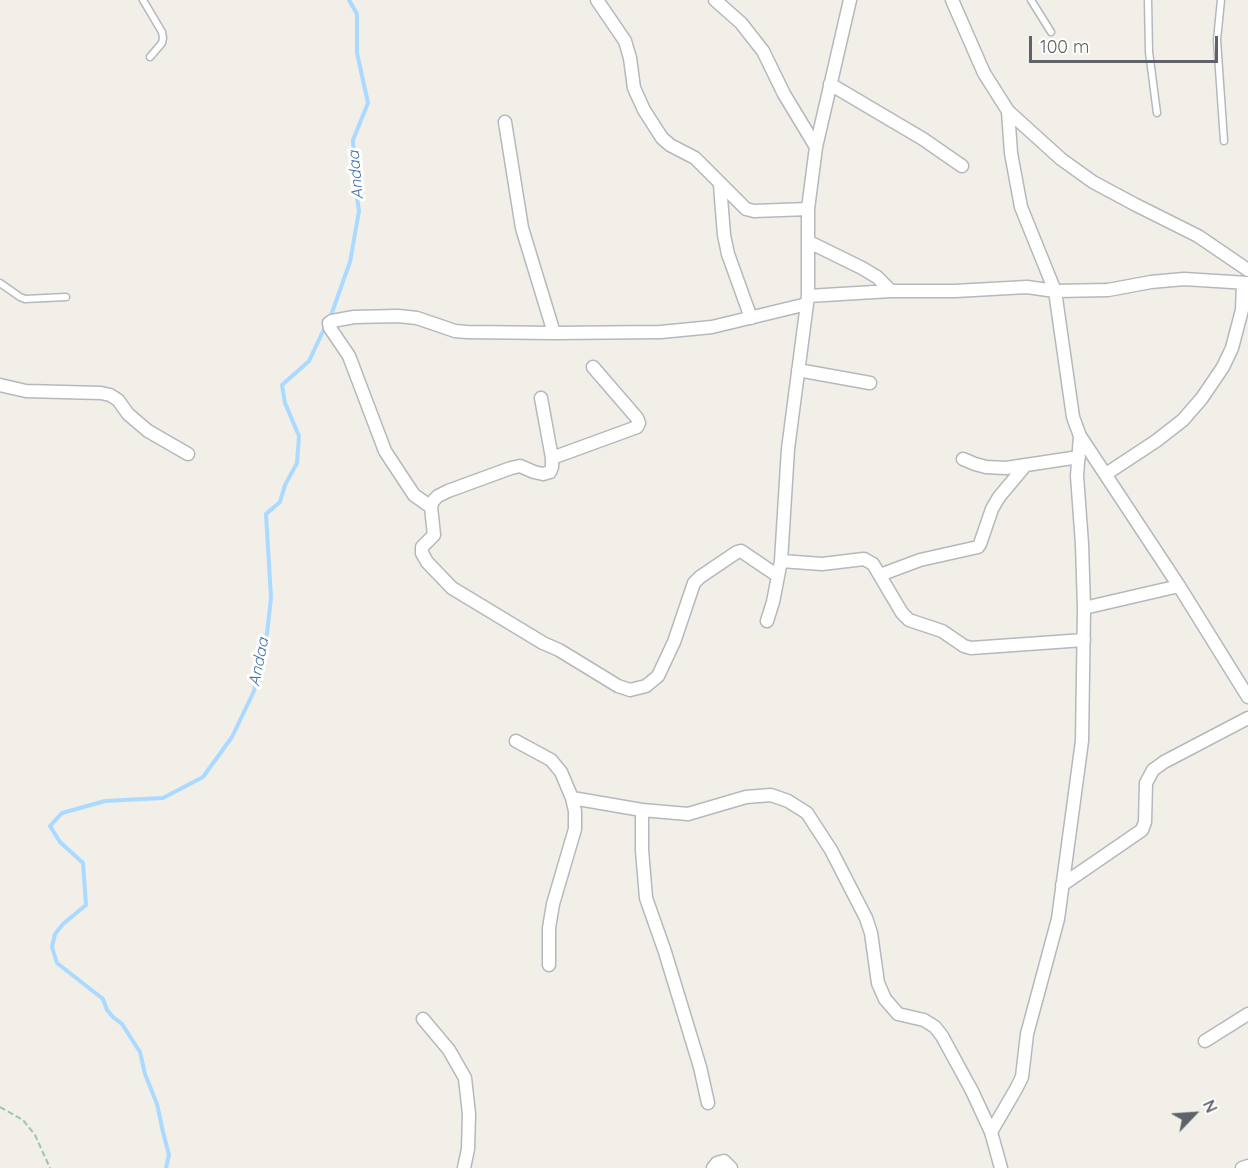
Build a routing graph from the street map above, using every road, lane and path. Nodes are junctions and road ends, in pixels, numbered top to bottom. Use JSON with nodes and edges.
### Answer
{"nodes":[{"id":1,"x":143,"y":0,"type":"edge"},
{"id":2,"x":597,"y":0,"type":"edge"},
{"id":3,"x":715,"y":0,"type":"edge"},
{"id":4,"x":850,"y":0,"type":"edge"},
{"id":5,"x":952,"y":0,"type":"edge"},
{"id":6,"x":1031,"y":0,"type":"edge"},
{"id":7,"x":1148,"y":0,"type":"edge"},
{"id":8,"x":1221,"y":0,"type":"edge"},
{"id":9,"x":1051,"y":32,"type":"dead end"},
{"id":10,"x":150,"y":57,"type":"dead end"},
{"id":11,"x":830,"y":84,"type":"junction"},
{"id":12,"x":1008,"y":111,"type":"junction"},
{"id":13,"x":1157,"y":113,"type":"dead end"},
{"id":14,"x":505,"y":122,"type":"dead end"},
{"id":15,"x":1224,"y":141,"type":"dead end"},
{"id":16,"x":816,"y":147,"type":"junction"},
{"id":17,"x":962,"y":166,"type":"dead end"},
{"id":18,"x":720,"y":185,"type":"junction"},
{"id":19,"x":808,"y":209,"type":"junction"},
{"id":20,"x":809,"y":242,"type":"junction"},
{"id":21,"x":1248,"y":270,"type":"edge"},
{"id":22,"x":0,"y":283,"type":"edge"},
{"id":23,"x":1246,"y":283,"type":"edge"},
{"id":24,"x":891,"y":291,"type":"junction"},
{"id":25,"x":1055,"y":291,"type":"junction"},
{"id":26,"x":66,"y":297,"type":"dead end"},
{"id":27,"x":808,"y":300,"type":"junction"},
{"id":28,"x":751,"y":318,"type":"junction"},
{"id":29,"x":554,"y":333,"type":"junction"},
{"id":30,"x":593,"y":367,"type":"dead end"},
{"id":31,"x":798,"y":369,"type":"junction"},
{"id":32,"x":870,"y":383,"type":"dead end"},
{"id":33,"x":0,"y":385,"type":"edge"},
{"id":34,"x":541,"y":398,"type":"dead end"},
{"id":35,"x":1080,"y":436,"type":"junction"},
{"id":36,"x":188,"y":454,"type":"dead end"},
{"id":37,"x":1079,"y":457,"type":"junction"},
{"id":38,"x":552,"y":458,"type":"junction"},
{"id":39,"x":963,"y":459,"type":"dead end"},
{"id":40,"x":1025,"y":466,"type":"junction"},
{"id":41,"x":1106,"y":474,"type":"junction"},
{"id":42,"x":431,"y":507,"type":"junction"},
{"id":43,"x":781,"y":561,"type":"junction"},
{"id":44,"x":778,"y":576,"type":"junction"},
{"id":45,"x":880,"y":576,"type":"junction"},
{"id":46,"x":1179,"y":586,"type":"junction"},
{"id":47,"x":1084,"y":608,"type":"junction"},
{"id":48,"x":767,"y":621,"type":"dead end"},
{"id":49,"x":1084,"y":640,"type":"junction"},
{"id":50,"x":1248,"y":697,"type":"edge"},
{"id":51,"x":1248,"y":718,"type":"edge"},
{"id":52,"x":516,"y":741,"type":"dead end"},
{"id":53,"x":572,"y":798,"type":"junction"},
{"id":54,"x":642,"y":810,"type":"junction"},
{"id":55,"x":1062,"y":885,"type":"junction"},
{"id":56,"x":549,"y":965,"type":"dead end"},
{"id":57,"x":1248,"y":1014,"type":"edge"},
{"id":58,"x":423,"y":1019,"type":"dead end"},
{"id":59,"x":1205,"y":1041,"type":"dead end"},
{"id":60,"x":708,"y":1103,"type":"dead end"},
{"id":61,"x":0,"y":1107,"type":"edge"},
{"id":62,"x":991,"y":1132,"type":"junction"},
{"id":63,"x":1248,"y":1166,"type":"edge"},
{"id":64,"x":50,"y":1168,"type":"edge"},
{"id":65,"x":464,"y":1168,"type":"edge"},
{"id":66,"x":713,"y":1168,"type":"edge"},
{"id":67,"x":731,"y":1168,"type":"edge"},
{"id":68,"x":1001,"y":1168,"type":"edge"},
{"id":69,"x":1242,"y":1168,"type":"edge"}],
"edges":[{"from":1,"to":10,"type":"lane"},
{"from":2,"to":18,"type":"street"},
{"from":3,"to":16,"type":"street"},
{"from":4,"to":11,"type":"street"},
{"from":5,"to":12,"type":"street"},
{"from":6,"to":9,"type":"lane"},
{"from":7,"to":13,"type":"lane"},
{"from":8,"to":15,"type":"lane"},
{"from":11,"to":16,"type":"street"},
{"from":11,"to":17,"type":"street"},
{"from":12,"to":21,"type":"street"},
{"from":12,"to":25,"type":"street"},
{"from":14,"to":29,"type":"street"},
{"from":16,"to":19,"type":"street"},
{"from":18,"to":19,"type":"street"},
{"from":18,"to":28,"type":"street"},
{"from":19,"to":20,"type":"street"},
{"from":20,"to":24,"type":"street"},
{"from":20,"to":27,"type":"street"},
{"from":22,"to":26,"type":"lane"},
{"from":23,"to":25,"type":"street"},
{"from":23,"to":41,"type":"street"},
{"from":24,"to":25,"type":"street"},
{"from":24,"to":27,"type":"street"},
{"from":25,"to":35,"type":"street"},
{"from":27,"to":28,"type":"street"},
{"from":27,"to":31,"type":"street"},
{"from":28,"to":29,"type":"street"},
{"from":29,"to":42,"type":"street"},
{"from":30,"to":38,"type":"street"},
{"from":31,"to":32,"type":"street"},
{"from":31,"to":43,"type":"street"},
{"from":33,"to":36,"type":"street"},
{"from":34,"to":38,"type":"street"},
{"from":35,"to":37,"type":"street"},
{"from":35,"to":41,"type":"street"},
{"from":37,"to":40,"type":"street"},
{"from":37,"to":47,"type":"street"},
{"from":38,"to":42,"type":"street"},
{"from":39,"to":40,"type":"street"},
{"from":40,"to":45,"type":"street"},
{"from":41,"to":46,"type":"street"},
{"from":42,"to":44,"type":"street"},
{"from":43,"to":44,"type":"street"},
{"from":43,"to":45,"type":"street"},
{"from":44,"to":48,"type":"street"},
{"from":45,"to":49,"type":"street"},
{"from":46,"to":47,"type":"street"},
{"from":46,"to":50,"type":"street"},
{"from":47,"to":49,"type":"street"},
{"from":49,"to":55,"type":"street"},
{"from":51,"to":55,"type":"street"},
{"from":52,"to":53,"type":"street"},
{"from":53,"to":54,"type":"street"},
{"from":53,"to":56,"type":"street"},
{"from":54,"to":60,"type":"street"},
{"from":54,"to":62,"type":"street"},
{"from":55,"to":62,"type":"street"},
{"from":57,"to":59,"type":"street"},
{"from":58,"to":65,"type":"street"},
{"from":61,"to":64,"type":"path"},
{"from":62,"to":68,"type":"street"},
{"from":63,"to":69,"type":"street"},
{"from":66,"to":67,"type":"street"}]}
